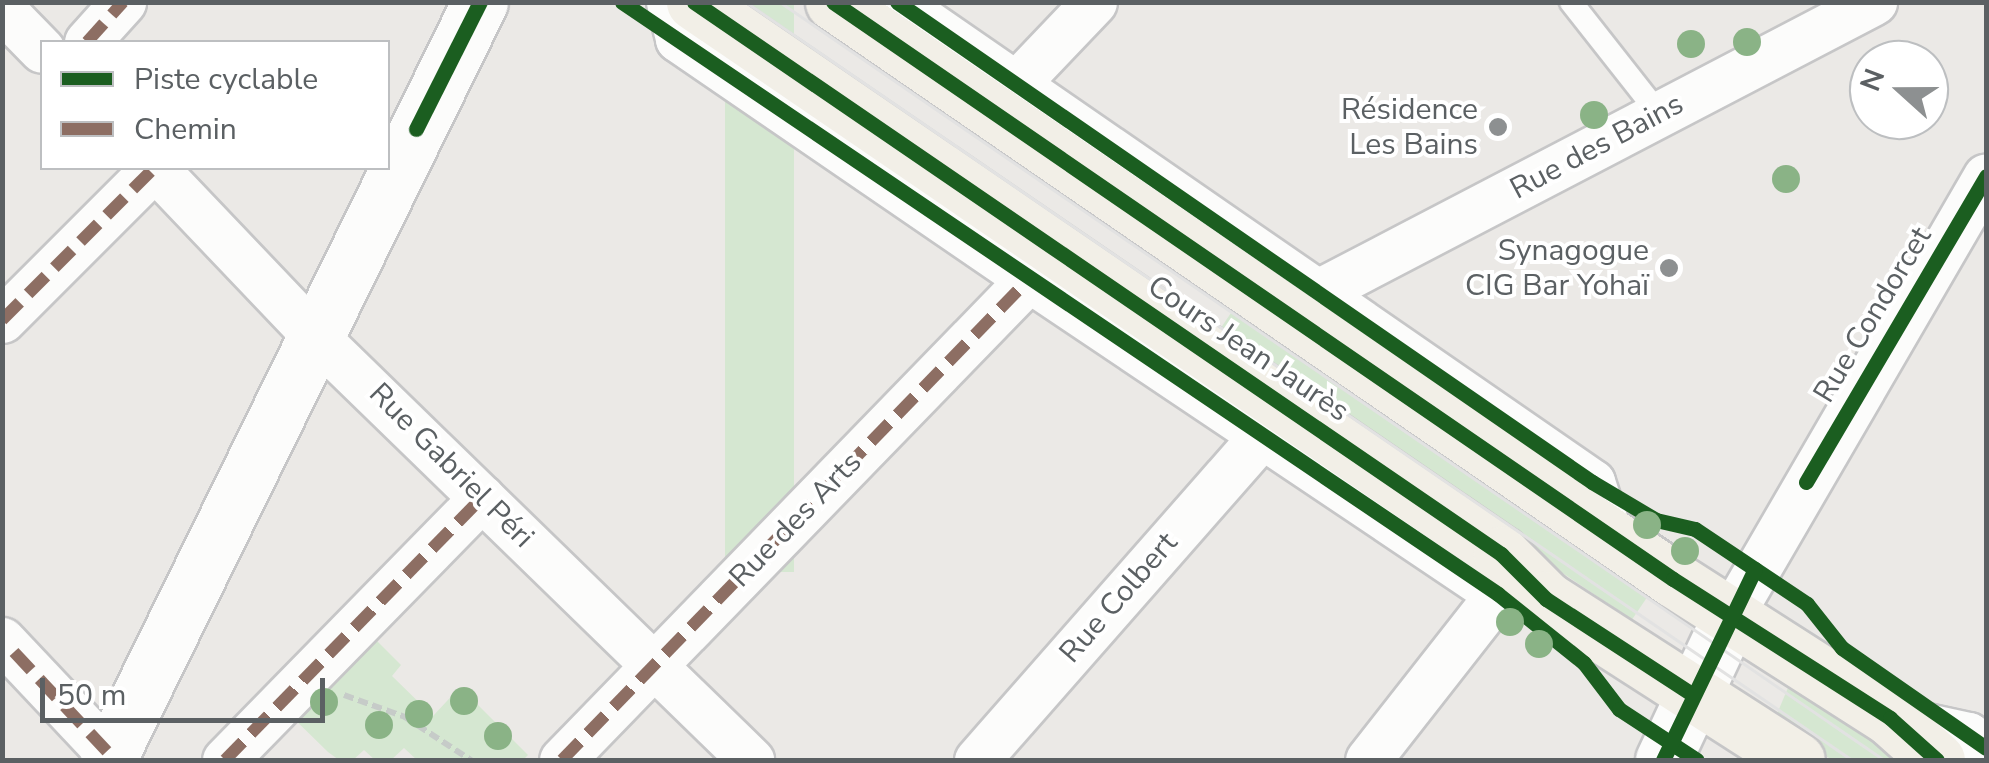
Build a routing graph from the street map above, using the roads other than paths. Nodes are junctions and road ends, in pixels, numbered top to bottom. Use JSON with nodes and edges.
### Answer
{"nodes":[{"id":1,"x":123,"y":2,"type":"edge"},
{"id":2,"x":480,"y":2,"type":"edge"},
{"id":3,"x":669,"y":2,"type":"edge"},
{"id":4,"x":694,"y":2,"type":"edge"},
{"id":5,"x":833,"y":2,"type":"edge"},
{"id":6,"x":897,"y":2,"type":"edge"},
{"id":7,"x":1094,"y":2,"type":"edge"},
{"id":8,"x":1571,"y":2,"type":"edge"},
{"id":9,"x":1874,"y":2,"type":"edge"},
{"id":10,"x":2,"y":10,"type":"edge"},
{"id":11,"x":89,"y":40,"type":"edge"},
{"id":12,"x":40,"y":48,"type":"edge"},
{"id":13,"x":1016,"y":84,"type":"junction"},
{"id":14,"x":1659,"y":114,"type":"junction"},
{"id":15,"x":152,"y":170,"type":"edge"},
{"id":16,"x":156,"y":170,"type":"edge"},
{"id":17,"x":1986,"y":176,"type":"edge"},
{"id":18,"x":1029,"y":279,"type":"junction"},
{"id":19,"x":1320,"y":291,"type":"junction"},
{"id":20,"x":2,"y":320,"type":"edge"},
{"id":21,"x":314,"y":335,"type":"junction"},
{"id":22,"x":1262,"y":436,"type":"junction"},
{"id":23,"x":482,"y":498,"type":"junction"},
{"id":24,"x":1609,"y":533,"type":"junction"},
{"id":25,"x":1522,"y":596,"type":"junction"},
{"id":26,"x":1732,"y":613,"type":"junction"},
{"id":27,"x":2,"y":640,"type":"edge"},
{"id":28,"x":654,"y":666,"type":"junction"},
{"id":29,"x":1692,"y":694,"type":"junction"},
{"id":30,"x":1970,"y":737,"type":"edge"},
{"id":31,"x":111,"y":759,"type":"edge"},
{"id":32,"x":225,"y":760,"type":"edge"},
{"id":33,"x":562,"y":760,"type":"edge"},
{"id":34,"x":751,"y":760,"type":"edge"},
{"id":35,"x":977,"y":760,"type":"edge"},
{"id":36,"x":1368,"y":760,"type":"edge"},
{"id":37,"x":1664,"y":760,"type":"edge"},
{"id":38,"x":1798,"y":760,"type":"edge"}],
"edges":[{"from":1,"to":11,"type":"street"},
{"from":2,"to":21,"type":"street"},
{"from":3,"to":18,"type":"street","name":"Cours Jean Jaurès"},
{"from":4,"to":25,"type":"main road","name":"Cours Jean Jaurès"},
{"from":5,"to":24,"type":"main road","name":"Cours Jean Jaurès"},
{"from":6,"to":13,"type":"street"},
{"from":7,"to":13,"type":"street"},
{"from":8,"to":14,"type":"lane"},
{"from":9,"to":14,"type":"street","name":"Rue des Bains"},
{"from":10,"to":12,"type":"street"},
{"from":13,"to":19,"type":"street"},
{"from":14,"to":19,"type":"street","name":"Rue des Bains"},
{"from":15,"to":20,"type":"street"},
{"from":16,"to":21,"type":"street","name":"Rue Gabriel Péri"},
{"from":17,"to":26,"type":"street","name":"Rue Condorcet"},
{"from":18,"to":22,"type":"street","name":"Cours Jean Jaurès"},
{"from":18,"to":28,"type":"street","name":"Rue des Arts"},
{"from":19,"to":24,"type":"street"},
{"from":21,"to":23,"type":"street","name":"Rue Gabriel Péri"},
{"from":21,"to":31,"type":"street"},
{"from":22,"to":25,"type":"street","name":"Cours Jean Jaurès"},
{"from":22,"to":35,"type":"street","name":"Rue Colbert"},
{"from":23,"to":28,"type":"street","name":"Rue Gabriel Péri"},
{"from":23,"to":32,"type":"street"},
{"from":24,"to":26,"type":"main road","name":"Cours Jean Jaurès"},
{"from":25,"to":29,"type":"main road","name":"Cours Jean Jaurès"},
{"from":25,"to":36,"type":"street"},
{"from":26,"to":29,"type":"street"},
{"from":26,"to":30,"type":"main road","name":"Cours Jean Jaurès"},
{"from":27,"to":31,"type":"street"},
{"from":28,"to":33,"type":"street","name":"Rue des Arts"},
{"from":28,"to":34,"type":"street","name":"Rue Gabriel Péri"},
{"from":29,"to":37,"type":"street"},
{"from":29,"to":38,"type":"main road","name":"Cours Jean Jaurès"}]}
